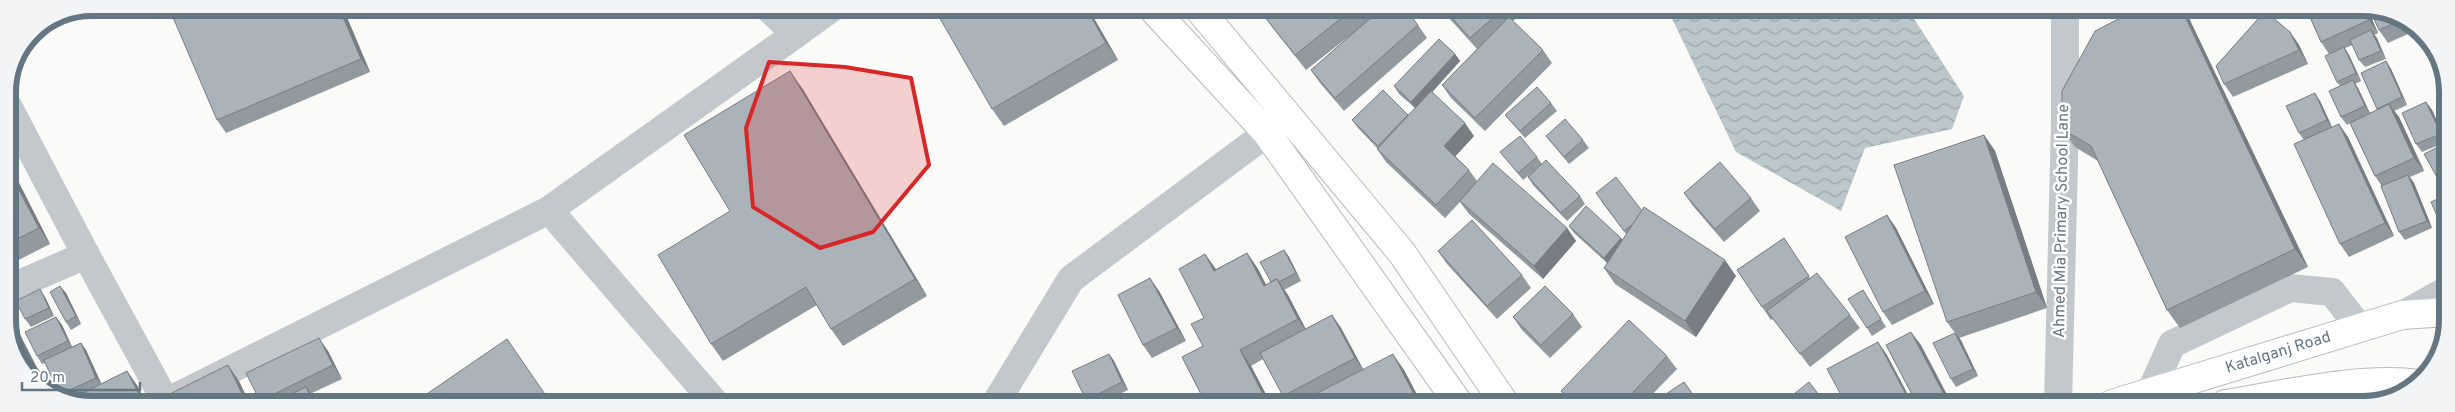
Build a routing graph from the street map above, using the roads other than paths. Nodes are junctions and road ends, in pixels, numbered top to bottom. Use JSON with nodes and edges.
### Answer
{"nodes":[{"id":1,"x":777,"y":16,"type":"edge"},
{"id":2,"x":821,"y":16,"type":"edge"},
{"id":3,"x":1159,"y":16,"type":"edge"},
{"id":4,"x":1205,"y":16,"type":"edge"},
{"id":5,"x":2065,"y":16,"type":"edge"},
{"id":6,"x":796,"y":34,"type":"junction"},
{"id":7,"x":16,"y":121,"type":"edge"},
{"id":8,"x":1267,"y":133,"type":"junction"},
{"id":9,"x":549,"y":210,"type":"junction"},
{"id":10,"x":86,"y":255,"type":"junction"},
{"id":11,"x":16,"y":285,"type":"edge"},
{"id":12,"x":2439,"y":294,"type":"edge"},
{"id":13,"x":2439,"y":313,"type":"edge"},
{"id":14,"x":2402,"y":315,"type":"junction"},
{"id":15,"x":2360,"y":328,"type":"junction"},
{"id":16,"x":2406,"y":382,"type":"edge"},
{"id":17,"x":2150,"y":393,"type":"junction"},
{"id":18,"x":163,"y":396,"type":"edge"},
{"id":19,"x":178,"y":396,"type":"edge"},
{"id":20,"x":709,"y":396,"type":"edge"},
{"id":21,"x":1000,"y":396,"type":"edge"},
{"id":22,"x":1453,"y":396,"type":"edge"},
{"id":23,"x":1500,"y":396,"type":"edge"},
{"id":24,"x":2058,"y":396,"type":"edge"},
{"id":25,"x":2140,"y":396,"type":"edge"},
{"id":26,"x":2275,"y":396,"type":"edge"}],
"edges":[{"from":1,"to":6,"type":"street"},
{"from":2,"to":6,"type":"street"},
{"from":3,"to":8,"type":"main road"},
{"from":4,"to":23,"type":"main road"},
{"from":5,"to":24,"type":"street","name":"Ahmed Mia Primary School Lane"},
{"from":6,"to":9,"type":"street"},
{"from":7,"to":10,"type":"street"},
{"from":8,"to":21,"type":"street"},
{"from":8,"to":22,"type":"main road"},
{"from":9,"to":19,"type":"street"},
{"from":9,"to":20,"type":"street"},
{"from":10,"to":11,"type":"street"},
{"from":10,"to":18,"type":"street"},
{"from":12,"to":14,"type":"street"},
{"from":13,"to":14,"type":"main road","name":"Katalganj Road"},
{"from":14,"to":15,"type":"main road","name":"Katalganj Road"},
{"from":15,"to":17,"type":"main road","name":"Katalganj Road"},
{"from":15,"to":17,"type":"street"},
{"from":16,"to":26,"type":"main road"},
{"from":17,"to":25,"type":"main road","name":"Katalganj Road"}]}
